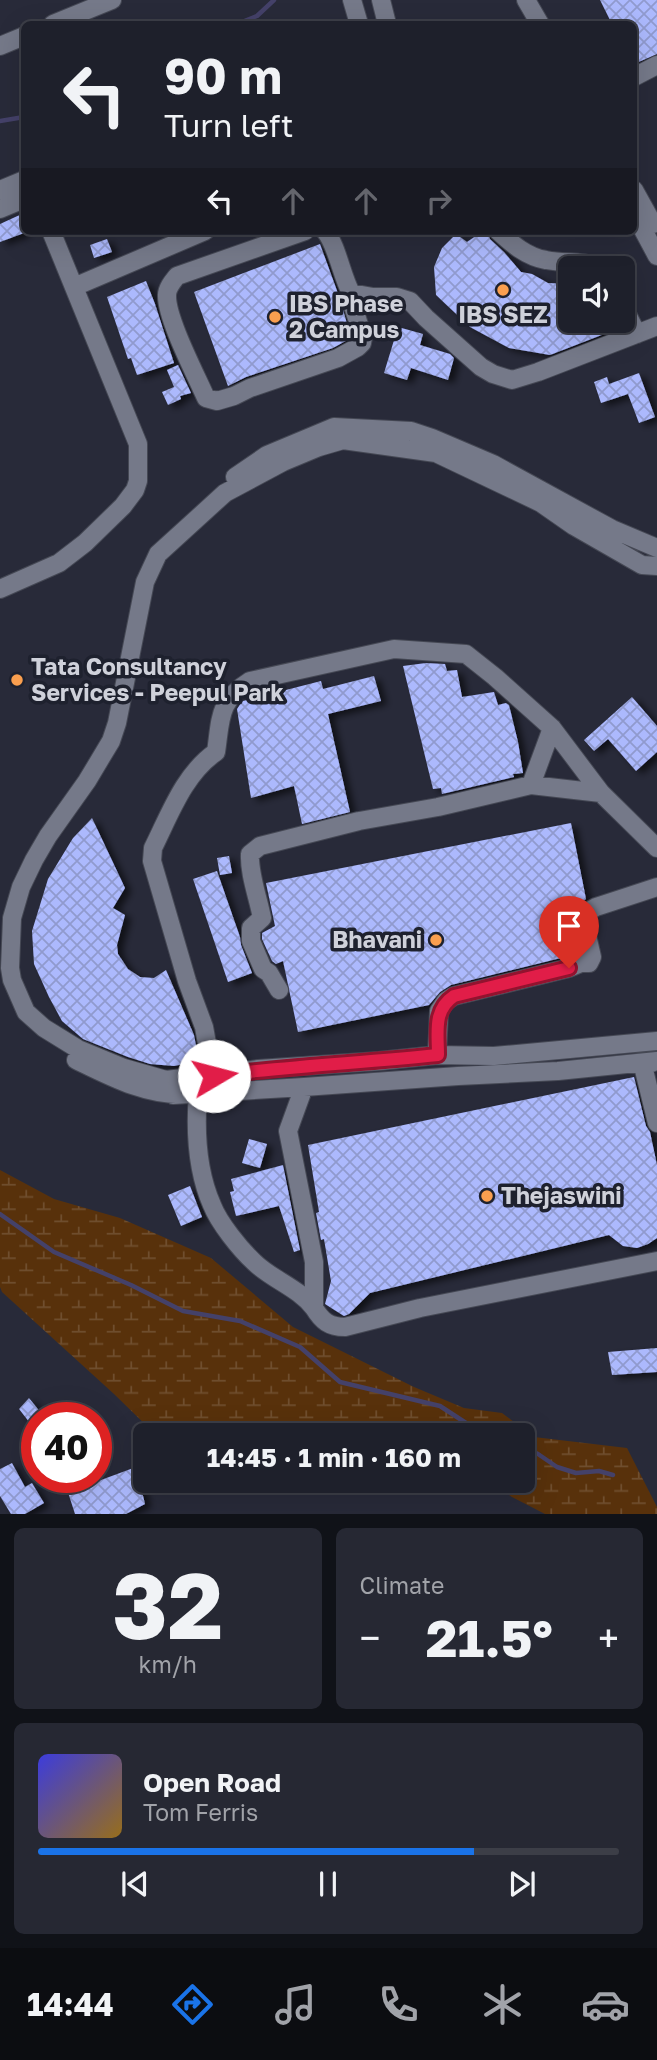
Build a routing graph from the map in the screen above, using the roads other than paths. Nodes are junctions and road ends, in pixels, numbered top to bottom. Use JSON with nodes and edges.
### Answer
{"nodes":[{"id":1,"x":112,"y":0,"type":"edge"},
{"id":2,"x":352,"y":0,"type":"edge"},
{"id":3,"x":381,"y":0,"type":"edge"},
{"id":4,"x":516,"y":0,"type":"edge"},
{"id":5,"x":526,"y":0,"type":"edge"},
{"id":6,"x":60,"y":21,"type":"edge"},
{"id":7,"x":358,"y":21,"type":"edge"},
{"id":8,"x":386,"y":21,"type":"edge"},
{"id":9,"x":527,"y":21,"type":"edge"},
{"id":10,"x":538,"y":21,"type":"edge"},
{"id":11,"x":21,"y":37,"type":"edge"},
{"id":12,"x":0,"y":46,"type":"edge"},
{"id":13,"x":657,"y":65,"type":"edge"},
{"id":14,"x":637,"y":75,"type":"edge"},
{"id":15,"x":21,"y":181,"type":"edge"},
{"id":16,"x":0,"y":190,"type":"edge"},
{"id":17,"x":637,"y":195,"type":"edge"},
{"id":18,"x":21,"y":200,"type":"edge"},
{"id":19,"x":0,"y":209,"type":"edge"},
{"id":20,"x":637,"y":219,"type":"edge"},
{"id":21,"x":657,"y":231,"type":"edge"},
{"id":22,"x":53,"y":235,"type":"edge"},
{"id":23,"x":196,"y":235,"type":"edge"},
{"id":24,"x":293,"y":235,"type":"edge"},
{"id":25,"x":328,"y":235,"type":"edge"},
{"id":26,"x":502,"y":235,"type":"edge"},
{"id":27,"x":657,"y":256,"type":"edge"},
{"id":28,"x":558,"y":260,"type":"edge"},
{"id":29,"x":74,"y":287,"type":"junction"},
{"id":30,"x":351,"y":293,"type":"junction"},
{"id":31,"x":657,"y":326,"type":"edge"},
{"id":32,"x":635,"y":330,"type":"edge"},
{"id":33,"x":637,"y":334,"type":"junction"},
{"id":34,"x":657,"y":548,"type":"edge"},
{"id":35,"x":657,"y":566,"type":"edge"},
{"id":36,"x":0,"y":589,"type":"edge"},
{"id":37,"x":552,"y":728,"type":"junction"},
{"id":38,"x":531,"y":785,"type":"junction"},
{"id":39,"x":601,"y":793,"type":"junction"},
{"id":40,"x":657,"y":848,"type":"edge"},
{"id":41,"x":657,"y":887,"type":"edge"},
{"id":42,"x":0,"y":952,"type":"edge"},
{"id":43,"x":0,"y":961,"type":"edge"},
{"id":44,"x":279,"y":990,"type":"dead end"},
{"id":45,"x":657,"y":1041,"type":"edge"},
{"id":46,"x":438,"y":1055,"type":"junction"},
{"id":47,"x":657,"y":1061,"type":"edge"},
{"id":48,"x":214,"y":1076,"type":"junction"},
{"id":49,"x":366,"y":1082,"type":"junction"},
{"id":50,"x":304,"y":1087,"type":"junction"},
{"id":51,"x":198,"y":1093,"type":"junction"},
{"id":52,"x":173,"y":1095,"type":"junction"},
{"id":53,"x":657,"y":1123,"type":"edge"},
{"id":54,"x":657,"y":1261,"type":"edge"},
{"id":55,"x":314,"y":1308,"type":"junction"}],
"edges":[{"from":1,"to":6,"type":"street"},
{"from":2,"to":7,"type":"street"},
{"from":3,"to":8,"type":"street"},
{"from":4,"to":9,"type":"street"},
{"from":5,"to":10,"type":"street"},
{"from":11,"to":12,"type":"street"},
{"from":13,"to":14,"type":"street"},
{"from":15,"to":16,"type":"street"},
{"from":17,"to":21,"type":"street"},
{"from":18,"to":19,"type":"street"},
{"from":20,"to":27,"type":"street"},
{"from":22,"to":29,"type":"street"},
{"from":23,"to":29,"type":"street"},
{"from":24,"to":30,"type":"street"},
{"from":25,"to":30,"type":"street"},
{"from":26,"to":28,"type":"street"},
{"from":29,"to":36,"type":"street"},
{"from":30,"to":33,"type":"street"},
{"from":31,"to":33,"type":"street"},
{"from":32,"to":33,"type":"street"},
{"from":34,"to":42,"type":"street"},
{"from":35,"to":48,"type":"street"},
{"from":37,"to":38,"type":"street"},
{"from":37,"to":39,"type":"street"},
{"from":37,"to":48,"type":"street"},
{"from":38,"to":39,"type":"street"},
{"from":38,"to":44,"type":"street"},
{"from":39,"to":40,"type":"street"},
{"from":41,"to":46,"type":"street"},
{"from":43,"to":52,"type":"street"},
{"from":45,"to":46,"type":"street"},
{"from":46,"to":48,"type":"street"},
{"from":47,"to":49,"type":"street"},
{"from":47,"to":53,"type":"street"},
{"from":49,"to":50,"type":"street"},
{"from":49,"to":52,"type":"street"},
{"from":50,"to":51,"type":"street"},
{"from":50,"to":55,"type":"street"},
{"from":51,"to":52,"type":"street"},
{"from":51,"to":55,"type":"street"},
{"from":54,"to":55,"type":"street"}]}
